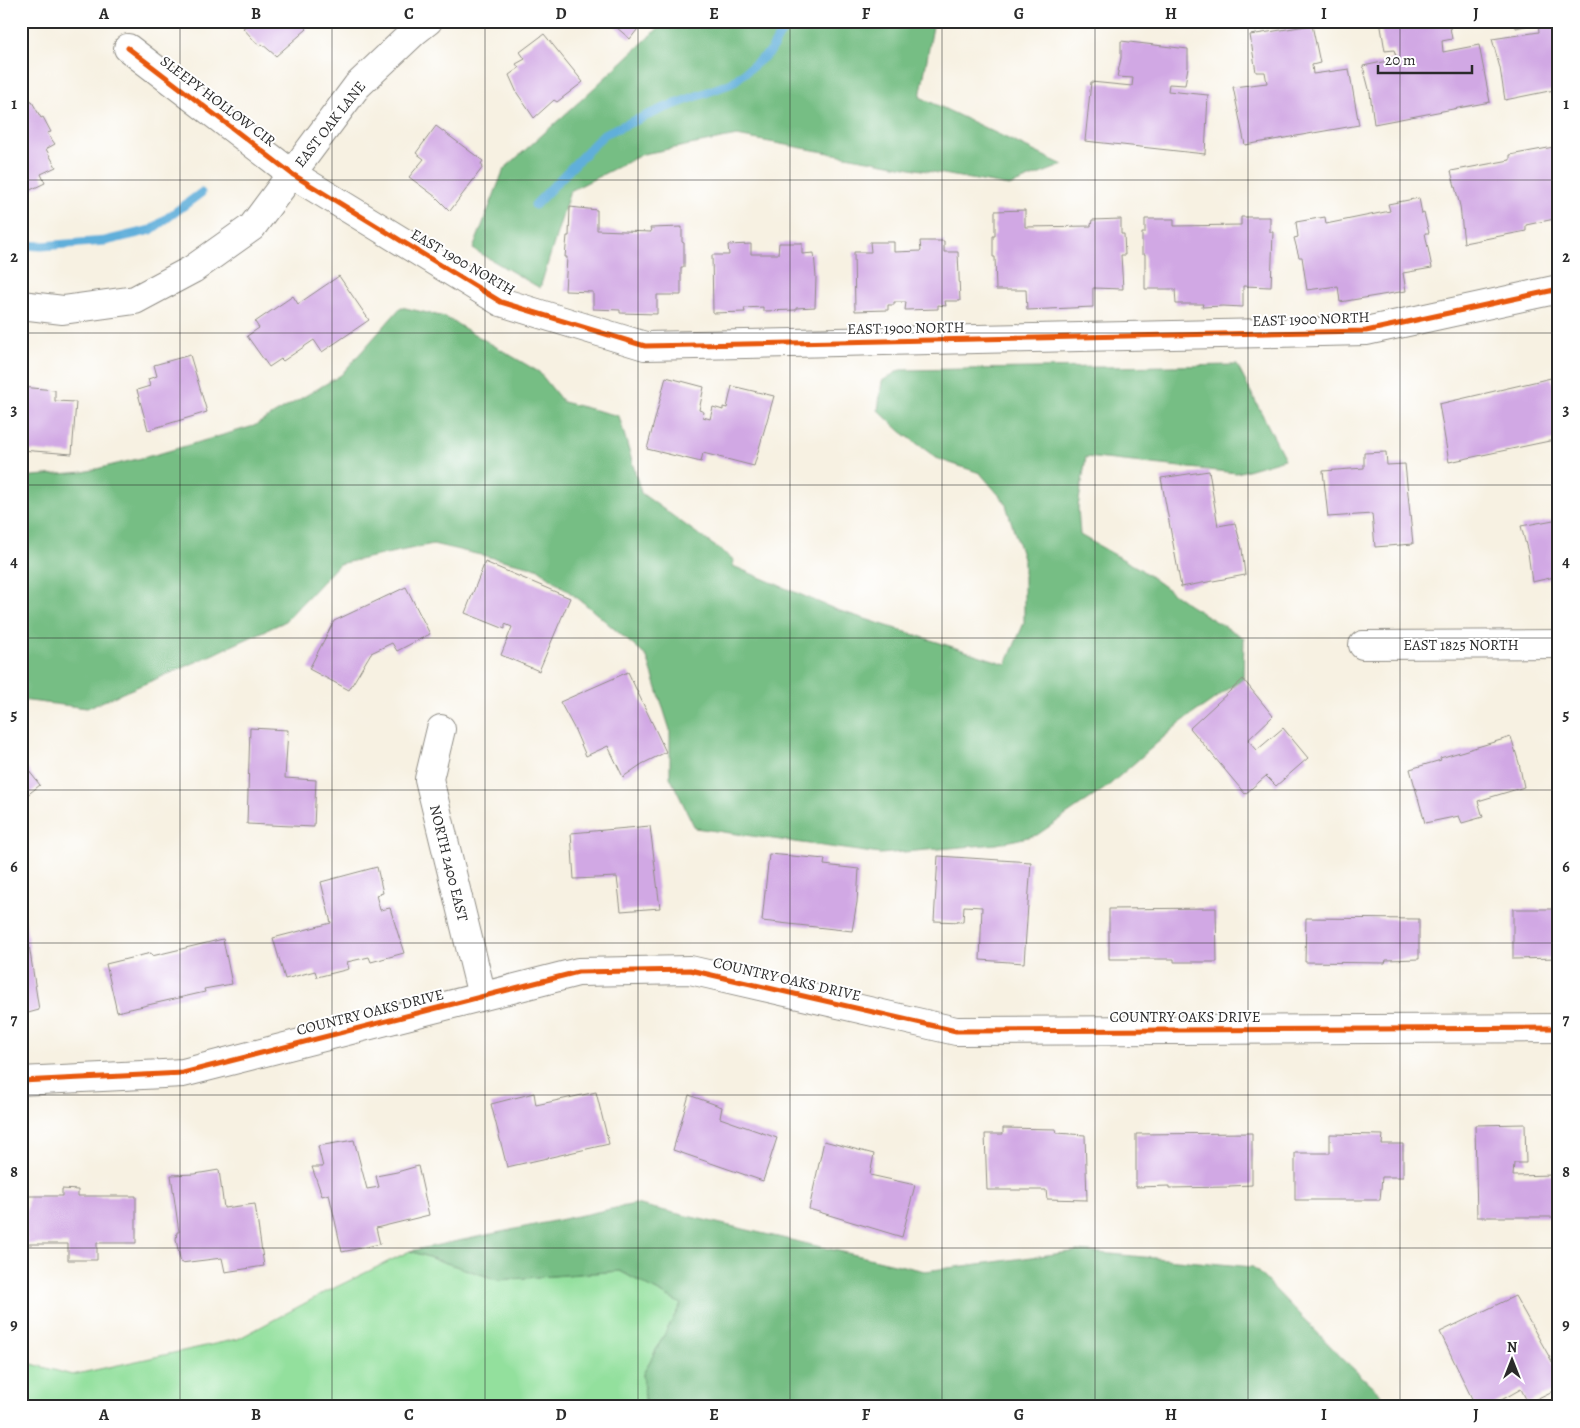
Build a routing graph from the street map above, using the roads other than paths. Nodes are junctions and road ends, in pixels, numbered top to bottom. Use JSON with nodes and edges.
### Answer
{"nodes":[{"id":1,"x":428,"y":21,"type":"edge"},
{"id":2,"x":128,"y":48,"type":"dead end"},
{"id":3,"x":292,"y":174,"type":"junction"},
{"id":4,"x":1559,"y":289,"type":"edge"},
{"id":5,"x":21,"y":305,"type":"edge"},
{"id":6,"x":1559,"y":644,"type":"edge"},
{"id":7,"x":1363,"y":645,"type":"dead end"},
{"id":8,"x":442,"y":729,"type":"dead end"},
{"id":9,"x":482,"y":996,"type":"junction"},
{"id":10,"x":1559,"y":1028,"type":"edge"},
{"id":11,"x":21,"y":1081,"type":"edge"}],
"edges":[{"from":1,"to":3,"type":"street","name":"EAST OAK LANE"},
{"from":2,"to":3,"type":"street","name":"SLEEPY HOLLOW CIR"},
{"from":3,"to":4,"type":"street","name":"EAST 1900 NORTH"},
{"from":3,"to":5,"type":"street","name":"EAST OAK LANE"},
{"from":6,"to":7,"type":"street","name":"EAST 1825 NORTH"},
{"from":8,"to":9,"type":"street","name":"NORTH 2400 EAST"},
{"from":9,"to":10,"type":"street","name":"COUNTRY OAKS DRIVE"},
{"from":9,"to":11,"type":"street","name":"COUNTRY OAKS DRIVE"}]}
